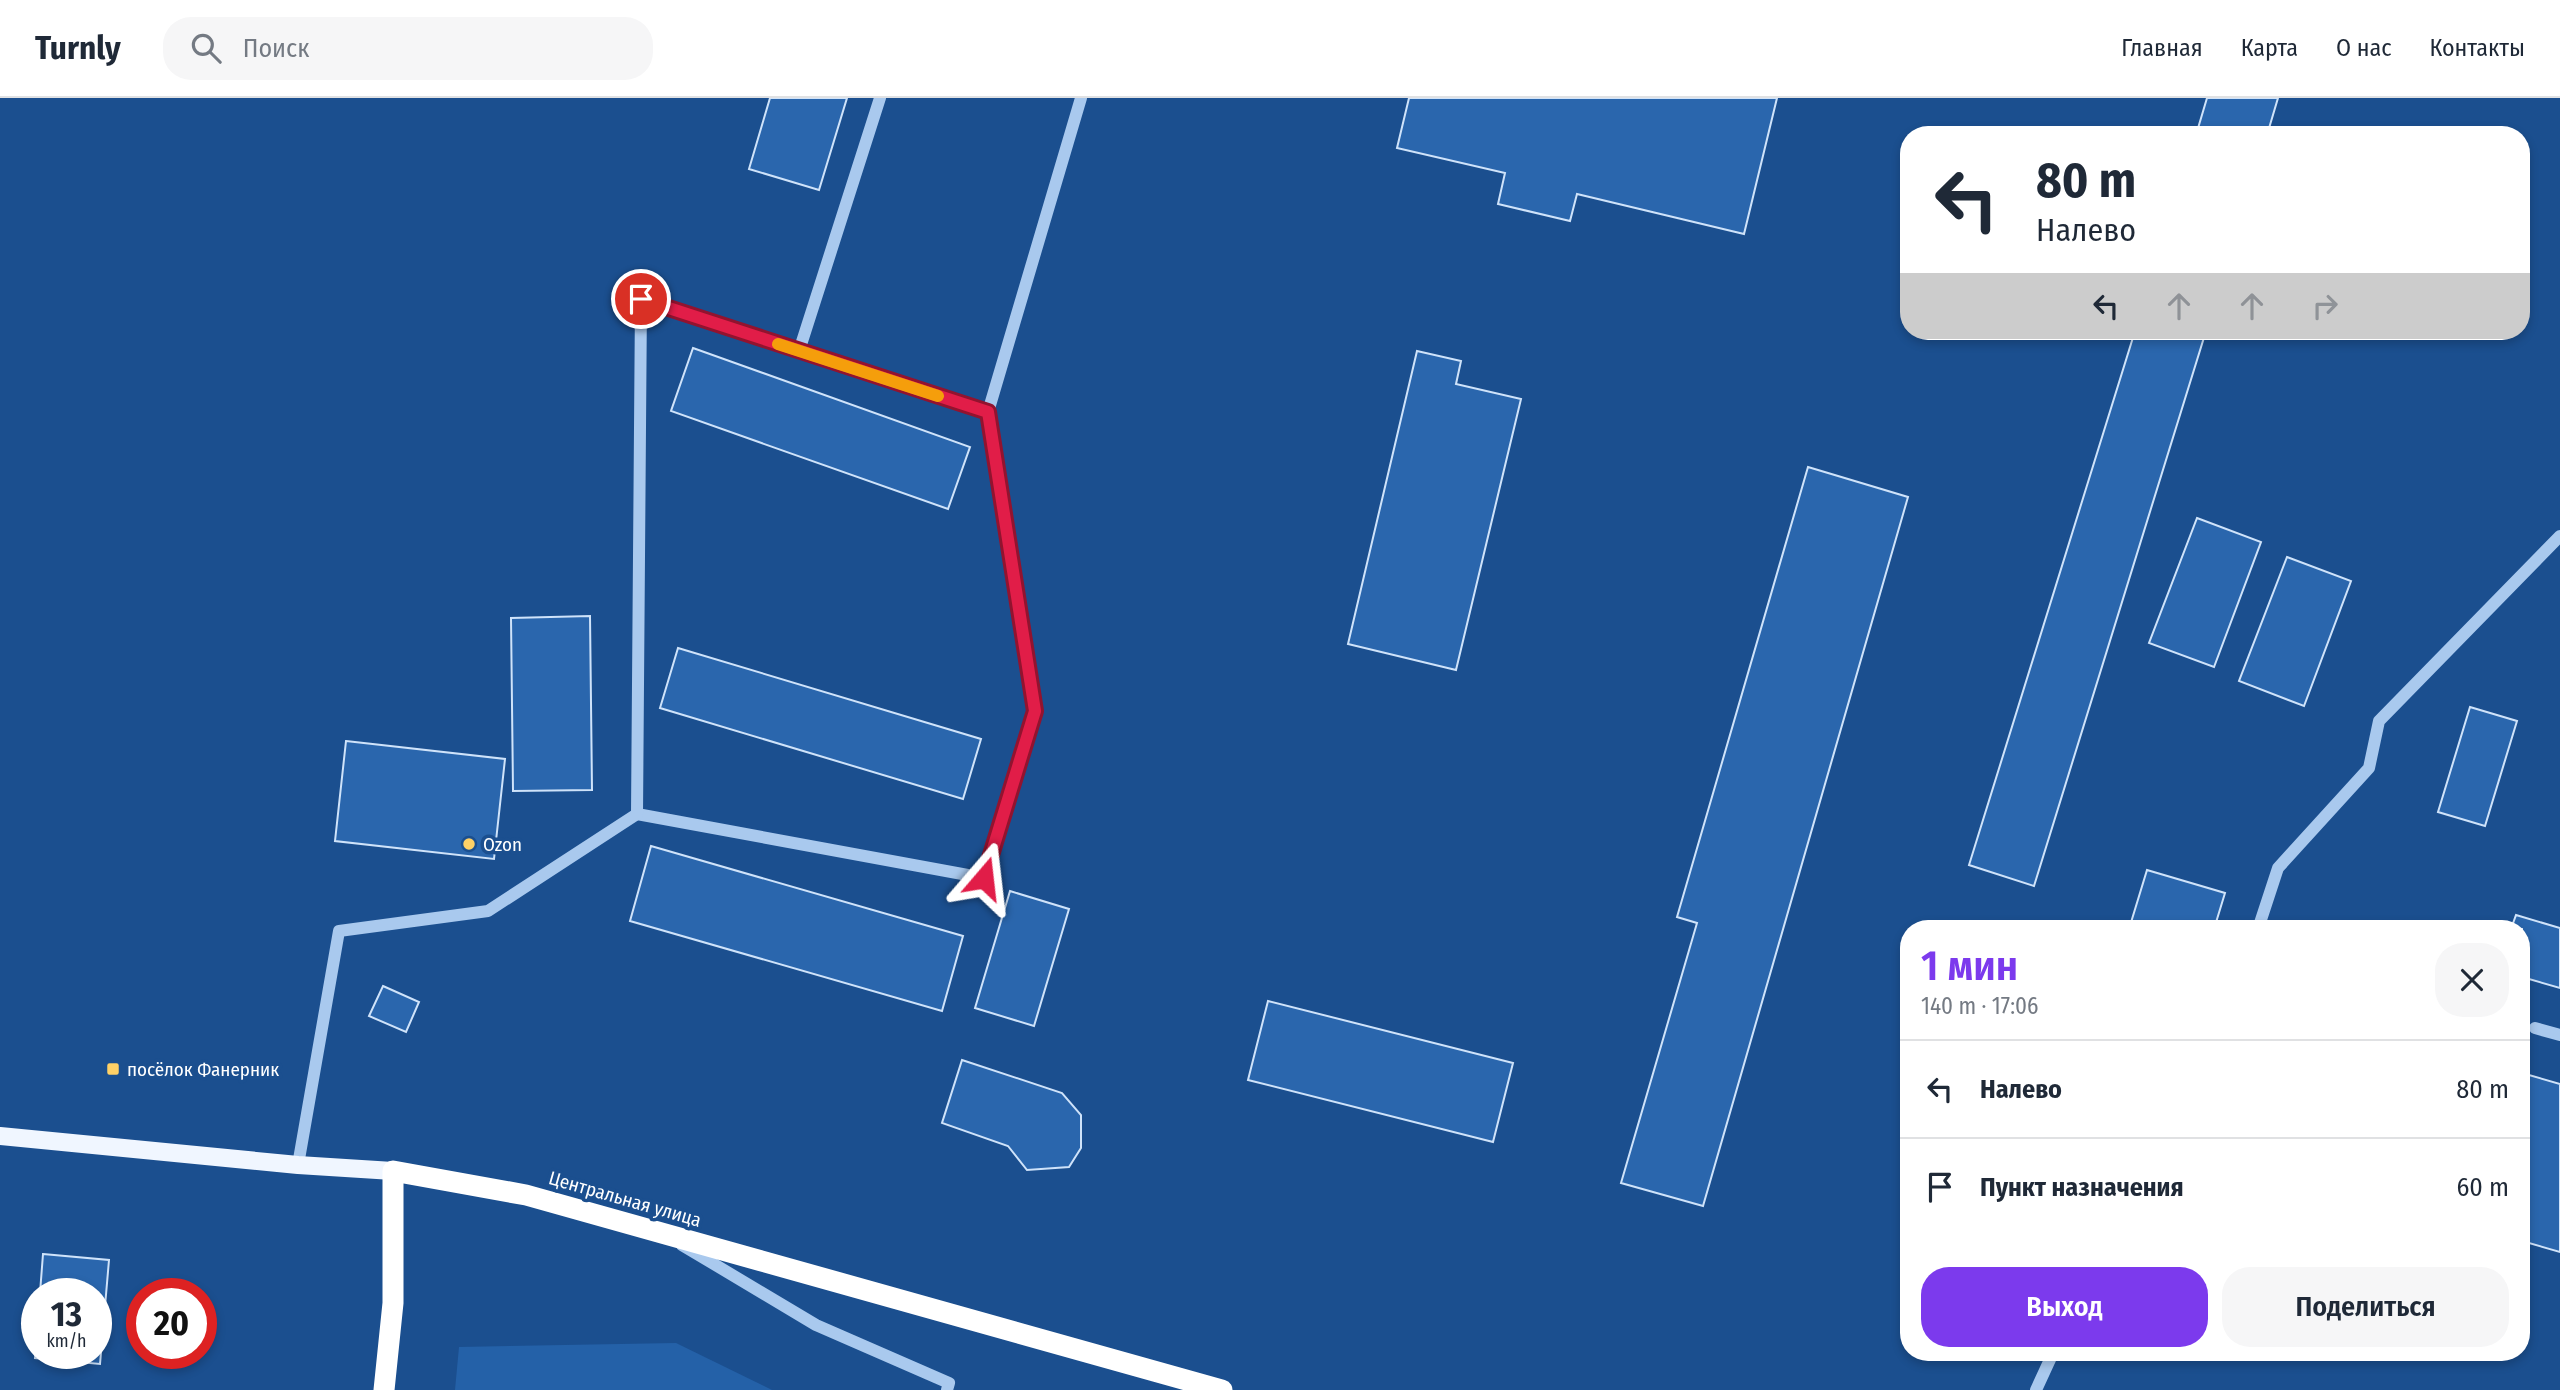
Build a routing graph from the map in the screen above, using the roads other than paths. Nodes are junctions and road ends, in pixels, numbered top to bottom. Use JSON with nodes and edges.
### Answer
{"nodes":[{"id":1,"x":880,"y":98,"type":"edge"},
{"id":2,"x":1081,"y":98,"type":"edge"},
{"id":3,"x":799,"y":351,"type":"junction"},
{"id":4,"x":988,"y":412,"type":"junction"},
{"id":5,"x":2560,"y":536,"type":"edge"},
{"id":6,"x":637,"y":814,"type":"junction"},
{"id":7,"x":2261,"y":920,"type":"edge"},
{"id":8,"x":2535,"y":1028,"type":"dead end"},
{"id":9,"x":2560,"y":1035,"type":"edge"},
{"id":10,"x":0,"y":1136,"type":"edge"},
{"id":11,"x":298,"y":1165,"type":"junction"},
{"id":12,"x":393,"y":1171,"type":"junction"},
{"id":13,"x":659,"y":1232,"type":"junction"},
{"id":14,"x":2049,"y":1361,"type":"edge"},
{"id":15,"x":948,"y":1387,"type":"edge"},
{"id":16,"x":384,"y":1390,"type":"edge"},
{"id":17,"x":1222,"y":1390,"type":"edge"},
{"id":18,"x":2036,"y":1390,"type":"edge"}],
"edges":[{"from":1,"to":3,"type":"lane"},
{"from":2,"to":4,"type":"lane"},
{"from":3,"to":4,"type":"lane"},
{"from":3,"to":6,"type":"lane"},
{"from":4,"to":6,"type":"lane"},
{"from":5,"to":7,"type":"lane"},
{"from":6,"to":11,"type":"lane"},
{"from":8,"to":9,"type":"lane"},
{"from":10,"to":11,"type":"main road","name":"Центральная улица"},
{"from":11,"to":12,"type":"main road","name":"Центральная улица"},
{"from":12,"to":13,"type":"highway","name":"Центральная улица"},
{"from":12,"to":16,"type":"highway"},
{"from":13,"to":15,"type":"lane"},
{"from":13,"to":17,"type":"highway","name":"Центральная улица"},
{"from":14,"to":18,"type":"lane"}]}
